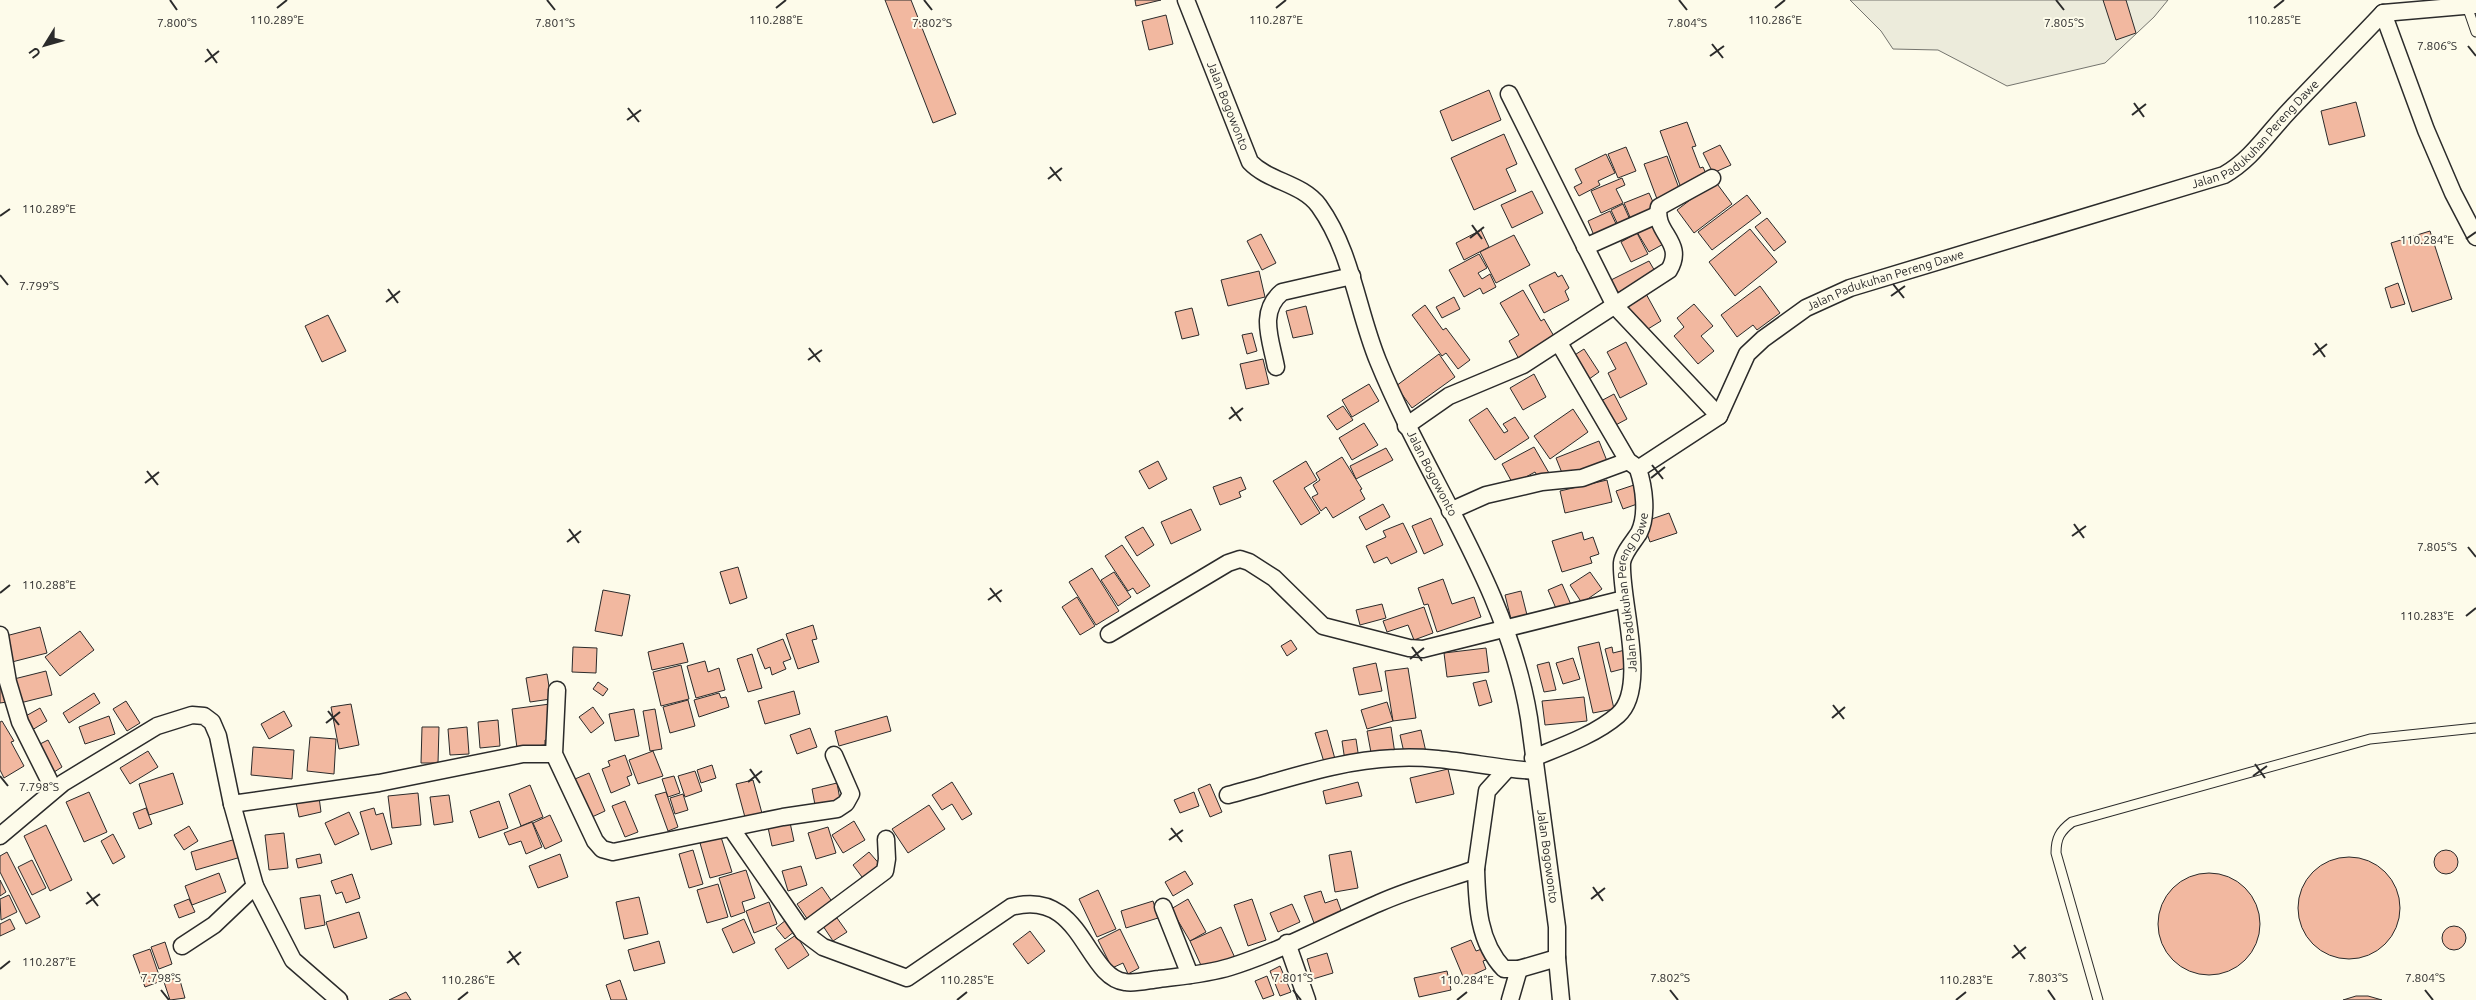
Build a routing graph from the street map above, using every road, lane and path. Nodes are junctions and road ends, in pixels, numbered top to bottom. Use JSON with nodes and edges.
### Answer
{"nodes":[{"id":1,"x":1186,"y":0,"type":"edge"},
{"id":2,"x":2401,"y":6,"type":"edge"},
{"id":3,"x":2472,"y":6,"type":"edge"},
{"id":4,"x":2383,"y":13,"type":"junction"},
{"id":5,"x":2476,"y":32,"type":"edge"},
{"id":6,"x":1509,"y":94,"type":"dead end"},
{"id":7,"x":1712,"y":178,"type":"dead end"},
{"id":8,"x":1657,"y":216,"type":"junction"},
{"id":9,"x":2476,"y":237,"type":"edge"},
{"id":10,"x":1585,"y":247,"type":"junction"},
{"id":11,"x":1352,"y":276,"type":"junction"},
{"id":12,"x":1615,"y":306,"type":"junction"},
{"id":13,"x":1559,"y":343,"type":"junction"},
{"id":14,"x":1276,"y":366,"type":"dead end"},
{"id":15,"x":1718,"y":416,"type":"junction"},
{"id":16,"x":1406,"y":426,"type":"junction"},
{"id":17,"x":1633,"y":465,"type":"junction"},
{"id":18,"x":1450,"y":511,"type":"junction"},
{"id":19,"x":1624,"y":599,"type":"junction"},
{"id":20,"x":1507,"y":629,"type":"junction"},
{"id":21,"x":1109,"y":634,"type":"dead end"},
{"id":22,"x":0,"y":635,"type":"edge"},
{"id":23,"x":557,"y":690,"type":"dead end"},
{"id":24,"x":2476,"y":728,"type":"edge"},
{"id":25,"x":554,"y":754,"type":"junction"},
{"id":26,"x":834,"y":755,"type":"dead end"},
{"id":27,"x":1534,"y":765,"type":"junction"},
{"id":28,"x":1507,"y":769,"type":"junction"},
{"id":29,"x":54,"y":790,"type":"junction"},
{"id":30,"x":1228,"y":795,"type":"dead end"},
{"id":31,"x":232,"y":804,"type":"junction"},
{"id":32,"x":731,"y":828,"type":"junction"},
{"id":33,"x":0,"y":836,"type":"edge"},
{"id":34,"x":886,"y":839,"type":"dead end"},
{"id":35,"x":1476,"y":869,"type":"junction"},
{"id":36,"x":255,"y":886,"type":"junction"},
{"id":37,"x":1163,"y":907,"type":"dead end"},
{"id":38,"x":803,"y":932,"type":"junction"},
{"id":39,"x":1287,"y":944,"type":"junction"},
{"id":40,"x":182,"y":946,"type":"dead end"},
{"id":41,"x":1557,"y":958,"type":"junction"},
{"id":42,"x":1519,"y":969,"type":"junction"},
{"id":43,"x":1190,"y":975,"type":"junction"},
{"id":44,"x":339,"y":1000,"type":"edge"},
{"id":45,"x":1307,"y":1000,"type":"edge"},
{"id":46,"x":1510,"y":1000,"type":"edge"},
{"id":47,"x":1561,"y":1000,"type":"edge"},
{"id":48,"x":2098,"y":1000,"type":"edge"}],
"edges":[{"from":1,"to":11,"type":"street","name":"Jalan Bogowonto"},
{"from":2,"to":3,"type":"street"},
{"from":2,"to":4,"type":"street"},
{"from":3,"to":5,"type":"lane"},
{"from":4,"to":9,"type":"street"},
{"from":4,"to":15,"type":"street","name":"Jalan Padukuhan Pereng Dawe"},
{"from":6,"to":10,"type":"street"},
{"from":7,"to":8,"type":"street"},
{"from":8,"to":10,"type":"street"},
{"from":8,"to":12,"type":"street"},
{"from":10,"to":12,"type":"street"},
{"from":11,"to":14,"type":"street"},
{"from":11,"to":16,"type":"street","name":"Jalan Bogowonto"},
{"from":12,"to":13,"type":"street"},
{"from":12,"to":15,"type":"street"},
{"from":13,"to":16,"type":"street"},
{"from":13,"to":17,"type":"street"},
{"from":15,"to":17,"type":"street"},
{"from":16,"to":18,"type":"street","name":"Jalan Bogowonto"},
{"from":17,"to":18,"type":"street"},
{"from":17,"to":19,"type":"street","name":"Jalan Padukuhan Pereng Dawe"},
{"from":18,"to":20,"type":"street","name":"Jalan Bogowonto"},
{"from":19,"to":20,"type":"street"},
{"from":19,"to":27,"type":"street","name":"Jalan Padukuhan Pereng Dawe"},
{"from":20,"to":21,"type":"street"},
{"from":20,"to":27,"type":"street","name":"Jalan Bogowonto"},
{"from":22,"to":29,"type":"street"},
{"from":23,"to":25,"type":"street"},
{"from":24,"to":48,"type":"lane"},
{"from":25,"to":31,"type":"street"},
{"from":25,"to":32,"type":"street"},
{"from":26,"to":32,"type":"street"},
{"from":27,"to":28,"type":"street"},
{"from":27,"to":41,"type":"street","name":"Jalan Bogowonto"},
{"from":28,"to":30,"type":"street"},
{"from":28,"to":35,"type":"street"},
{"from":29,"to":31,"type":"street"},
{"from":29,"to":33,"type":"street"},
{"from":31,"to":36,"type":"street"},
{"from":32,"to":38,"type":"street"},
{"from":34,"to":38,"type":"street"},
{"from":35,"to":39,"type":"street"},
{"from":35,"to":42,"type":"street"},
{"from":36,"to":40,"type":"street"},
{"from":36,"to":44,"type":"street"},
{"from":37,"to":43,"type":"street"},
{"from":38,"to":43,"type":"street"},
{"from":39,"to":43,"type":"street"},
{"from":39,"to":45,"type":"street"},
{"from":41,"to":42,"type":"street"},
{"from":41,"to":47,"type":"street","name":"Jalan Bogowonto"},
{"from":42,"to":46,"type":"street"}]}
